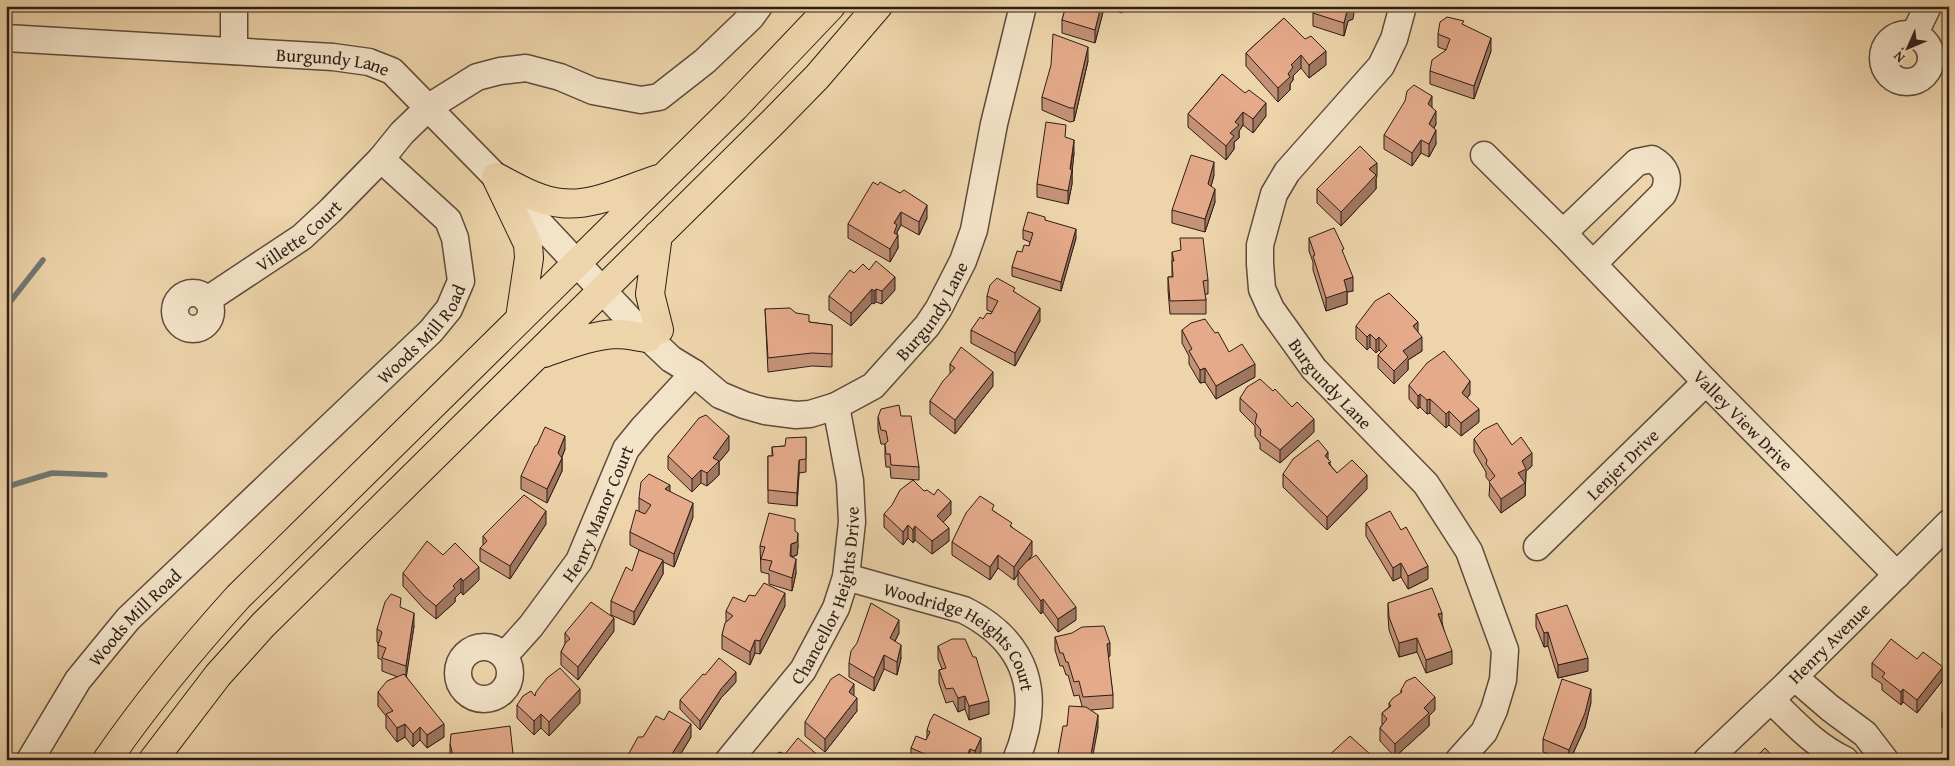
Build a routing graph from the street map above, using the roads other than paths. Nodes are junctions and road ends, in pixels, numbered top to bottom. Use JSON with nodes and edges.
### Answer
{"nodes":[{"id":1,"x":234,"y":6,"type":"edge"},
{"id":2,"x":759,"y":6,"type":"edge"},
{"id":3,"x":830,"y":6,"type":"edge"},
{"id":4,"x":878,"y":6,"type":"edge"},
{"id":5,"x":1023,"y":6,"type":"edge"},
{"id":6,"x":1403,"y":6,"type":"edge"},
{"id":7,"x":1928,"y":6,"type":"edge"},
{"id":8,"x":1914,"y":35,"type":"dead end"},
{"id":9,"x":6,"y":38,"type":"edge"},
{"id":10,"x":234,"y":51,"type":"junction"},
{"id":11,"x":429,"y":107,"type":"junction"},
{"id":12,"x":1484,"y":154,"type":"dead end"},
{"id":13,"x":381,"y":159,"type":"junction"},
{"id":14,"x":496,"y":177,"type":"junction"},
{"id":15,"x":665,"y":177,"type":"junction"},
{"id":16,"x":1563,"y":233,"type":"junction"},
{"id":17,"x":658,"y":235,"type":"junction"},
{"id":18,"x":578,"y":263,"type":"junction"},
{"id":19,"x":1593,"y":264,"type":"junction"},
{"id":20,"x":606,"y":286,"type":"junction"},
{"id":21,"x":207,"y":300,"type":"dead end"},
{"id":22,"x":520,"y":318,"type":"junction"},
{"id":23,"x":653,"y":334,"type":"junction"},
{"id":24,"x":536,"y":356,"type":"junction"},
{"id":25,"x":694,"y":373,"type":"junction"},
{"id":26,"x":1706,"y":382,"type":"junction"},
{"id":27,"x":836,"y":406,"type":"junction"},
{"id":28,"x":1949,"y":523,"type":"edge"},
{"id":29,"x":1537,"y":547,"type":"dead end"},
{"id":30,"x":1897,"y":575,"type":"junction"},
{"id":31,"x":846,"y":576,"type":"junction"},
{"id":32,"x":504,"y":656,"type":"dead end"},
{"id":33,"x":1794,"y":676,"type":"junction"},
{"id":34,"x":1771,"y":700,"type":"junction"},
{"id":35,"x":30,"y":760,"type":"edge"},
{"id":36,"x":107,"y":760,"type":"edge"},
{"id":37,"x":154,"y":760,"type":"edge"},
{"id":38,"x":729,"y":760,"type":"edge"},
{"id":39,"x":1016,"y":760,"type":"edge"},
{"id":40,"x":1459,"y":760,"type":"edge"},
{"id":41,"x":1707,"y":760,"type":"edge"},
{"id":42,"x":1845,"y":760,"type":"edge"},
{"id":43,"x":1885,"y":760,"type":"edge"}],
"edges":[{"from":1,"to":10,"type":"street"},
{"from":2,"to":11,"type":"street"},
{"from":3,"to":15,"type":"highway"},
{"from":4,"to":17,"type":"highway"},
{"from":5,"to":27,"type":"street","name":"Burgundy Lane"},
{"from":6,"to":40,"type":"street","name":"Burgundy Lane"},
{"from":7,"to":8,"type":"street"},
{"from":9,"to":10,"type":"street","name":"Burgundy Lane"},
{"from":10,"to":11,"type":"street","name":"Burgundy Lane"},
{"from":11,"to":13,"type":"street"},
{"from":11,"to":14,"type":"street","name":"Burgundy Lane"},
{"from":12,"to":16,"type":"street","name":"Valley View Drive"},
{"from":13,"to":21,"type":"street","name":"Villette Court"},
{"from":13,"to":35,"type":"street","name":"Woods Mill Road"},
{"from":14,"to":15,"type":"highway"},
{"from":14,"to":18,"type":"street","name":"Burgundy Lane"},
{"from":14,"to":22,"type":"highway"},
{"from":15,"to":18,"type":"highway"},
{"from":16,"to":19,"type":"street","name":"Valley View Drive"},
{"from":16,"to":19,"type":"street"},
{"from":17,"to":20,"type":"highway"},
{"from":17,"to":23,"type":"highway"},
{"from":18,"to":20,"type":"street","name":"Burgundy Lane"},
{"from":18,"to":22,"type":"highway"},
{"from":19,"to":26,"type":"street","name":"Valley View Drive"},
{"from":20,"to":23,"type":"street","name":"Burgundy Lane"},
{"from":20,"to":24,"type":"highway"},
{"from":22,"to":36,"type":"highway"},
{"from":23,"to":24,"type":"highway"},
{"from":23,"to":25,"type":"street","name":"Burgundy Lane"},
{"from":24,"to":37,"type":"highway"},
{"from":25,"to":27,"type":"street","name":"Burgundy Lane"},
{"from":25,"to":32,"type":"street","name":"Henry Manor Court"},
{"from":26,"to":29,"type":"street","name":"Lenjer Drive"},
{"from":26,"to":30,"type":"street","name":"Valley View Drive"},
{"from":27,"to":31,"type":"street","name":"Chancellor Heights Drive"},
{"from":28,"to":30,"type":"street","name":"Henry Avenue"},
{"from":30,"to":33,"type":"street","name":"Henry Avenue"},
{"from":31,"to":38,"type":"street","name":"Chancellor Heights Drive"},
{"from":31,"to":39,"type":"street","name":"Woodridge Heights Court"},
{"from":33,"to":34,"type":"street","name":"Henry Avenue"},
{"from":33,"to":43,"type":"street"},
{"from":34,"to":41,"type":"street","name":"Henry Avenue"},
{"from":34,"to":42,"type":"street"}]}
